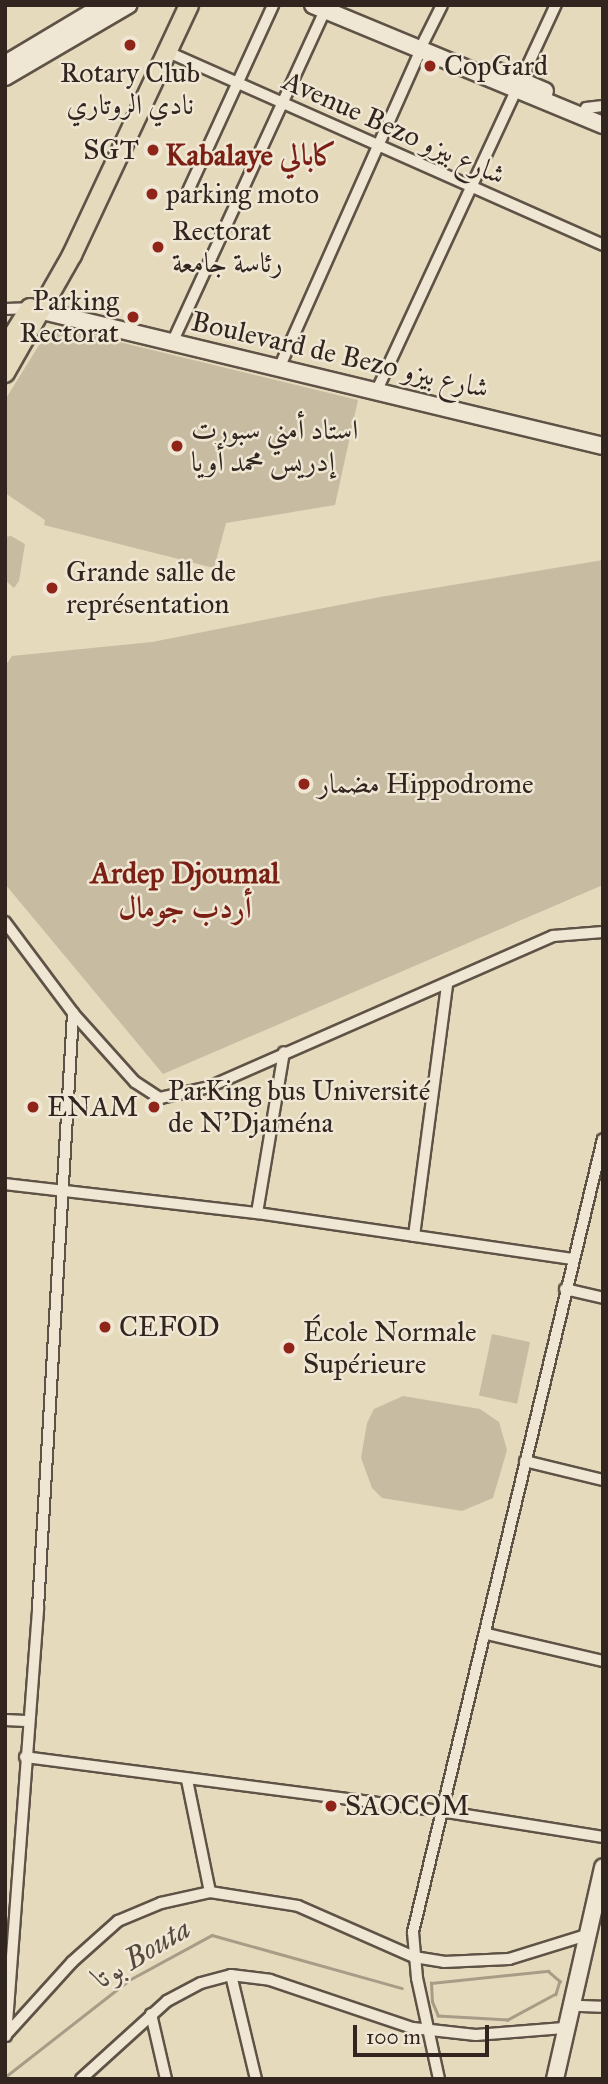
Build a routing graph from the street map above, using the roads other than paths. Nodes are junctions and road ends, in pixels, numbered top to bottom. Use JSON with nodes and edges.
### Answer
{"nodes":[{"id":1,"x":104,"y":5,"type":"edge"},
{"id":2,"x":128,"y":5,"type":"edge"},
{"id":3,"x":176,"y":5,"type":"edge"},
{"id":4,"x":189,"y":5,"type":"edge"},
{"id":5,"x":273,"y":5,"type":"edge"},
{"id":6,"x":442,"y":5,"type":"edge"},
{"id":7,"x":556,"y":5,"type":"edge"},
{"id":8,"x":325,"y":7,"type":"edge"},
{"id":9,"x":423,"y":46,"type":"junction"},
{"id":10,"x":168,"y":52,"type":"junction"},
{"id":11,"x":5,"y":64,"type":"edge"},
{"id":12,"x":5,"y":77,"type":"edge"},
{"id":13,"x":239,"y":84,"type":"junction"},
{"id":14,"x":517,"y":85,"type":"junction"},
{"id":15,"x":284,"y":104,"type":"junction"},
{"id":16,"x":594,"y":107,"type":"edge"},
{"id":17,"x":603,"y":114,"type":"edge"},
{"id":18,"x":603,"y":125,"type":"edge"},
{"id":19,"x":378,"y":146,"type":"junction"},
{"id":20,"x":470,"y":187,"type":"junction"},
{"id":21,"x":188,"y":191,"type":"dead end"},
{"id":22,"x":603,"y":245,"type":"edge"},
{"id":23,"x":5,"y":309,"type":"edge"},
{"id":24,"x":36,"y":309,"type":"junction"},
{"id":25,"x":173,"y":343,"type":"junction"},
{"id":26,"x":5,"y":348,"type":"edge"},
{"id":27,"x":280,"y":366,"type":"junction"},
{"id":28,"x":5,"y":373,"type":"edge"},
{"id":29,"x":377,"y":390,"type":"junction"},
{"id":30,"x":603,"y":446,"type":"edge"},
{"id":31,"x":5,"y":922,"type":"edge"},
{"id":32,"x":603,"y":932,"type":"edge"},
{"id":33,"x":447,"y":985,"type":"junction"},
{"id":34,"x":74,"y":1013,"type":"junction"},
{"id":35,"x":284,"y":1052,"type":"junction"},
{"id":36,"x":603,"y":1139,"type":"edge"},
{"id":37,"x":5,"y":1184,"type":"edge"},
{"id":38,"x":65,"y":1191,"type":"junction"},
{"id":39,"x":257,"y":1213,"type":"junction"},
{"id":40,"x":414,"y":1236,"type":"junction"},
{"id":41,"x":573,"y":1259,"type":"junction"},
{"id":42,"x":565,"y":1289,"type":"junction"},
{"id":43,"x":603,"y":1298,"type":"edge"},
{"id":44,"x":525,"y":1461,"type":"junction"},
{"id":45,"x":603,"y":1480,"type":"edge"},
{"id":46,"x":487,"y":1634,"type":"junction"},
{"id":47,"x":603,"y":1661,"type":"edge"},
{"id":48,"x":5,"y":1720,"type":"edge"},
{"id":49,"x":26,"y":1721,"type":"junction"},
{"id":50,"x":25,"y":1757,"type":"junction"},
{"id":51,"x":187,"y":1780,"type":"junction"},
{"id":52,"x":441,"y":1811,"type":"junction"},
{"id":53,"x":603,"y":1838,"type":"edge"},
{"id":54,"x":603,"y":1867,"type":"edge"},
{"id":55,"x":210,"y":1892,"type":"junction"},
{"id":56,"x":603,"y":1902,"type":"edge"},
{"id":57,"x":591,"y":1934,"type":"junction"},
{"id":58,"x":414,"y":1957,"type":"junction"},
{"id":59,"x":7,"y":1972,"type":"edge"},
{"id":60,"x":231,"y":1975,"type":"junction"},
{"id":61,"x":579,"y":2006,"type":"junction"},
{"id":62,"x":603,"y":2007,"type":"edge"},
{"id":63,"x":150,"y":2014,"type":"junction"},
{"id":64,"x":564,"y":2028,"type":"junction"},
{"id":65,"x":428,"y":2031,"type":"junction"},
{"id":66,"x":6,"y":2036,"type":"edge"},
{"id":67,"x":81,"y":2079,"type":"edge"},
{"id":68,"x":166,"y":2079,"type":"edge"},
{"id":69,"x":256,"y":2079,"type":"edge"},
{"id":70,"x":439,"y":2079,"type":"edge"},
{"id":71,"x":555,"y":2079,"type":"edge"},
{"id":72,"x":563,"y":2079,"type":"edge"}],
"edges":[{"from":1,"to":11,"type":"street"},
{"from":2,"to":12,"type":"street"},
{"from":3,"to":24,"type":"main road"},
{"from":4,"to":10,"type":"main road"},
{"from":5,"to":13,"type":"street"},
{"from":6,"to":9,"type":"street"},
{"from":7,"to":14,"type":"street"},
{"from":8,"to":9,"type":"street"},
{"from":8,"to":15,"type":"street"},
{"from":9,"to":14,"type":"street"},
{"from":9,"to":19,"type":"street"},
{"from":10,"to":13,"type":"street","name":"Avenue Bezo شارع بيزو"},
{"from":10,"to":24,"type":"main road"},
{"from":13,"to":15,"type":"street","name":"Avenue Bezo شارع بيزو"},
{"from":13,"to":21,"type":"street"},
{"from":14,"to":16,"type":"street"},
{"from":14,"to":18,"type":"street"},
{"from":14,"to":20,"type":"street"},
{"from":15,"to":19,"type":"street","name":"Avenue Bezo شارع بيزو"},
{"from":15,"to":25,"type":"street"},
{"from":16,"to":17,"type":"street"},
{"from":19,"to":20,"type":"street","name":"Avenue Bezo شارع بيزو"},
{"from":19,"to":27,"type":"street"},
{"from":20,"to":22,"type":"street","name":"Avenue Bezo شارع بيزو"},
{"from":20,"to":29,"type":"street"},
{"from":23,"to":24,"type":"street"},
{"from":24,"to":25,"type":"street","name":"Boulevard de Bezo شارع بيزو"},
{"from":24,"to":26,"type":"main road"},
{"from":24,"to":28,"type":"main road"},
{"from":25,"to":27,"type":"street","name":"Boulevard de Bezo شارع بيزو"},
{"from":27,"to":29,"type":"street","name":"Boulevard de Bezo شارع بيزو"},
{"from":29,"to":30,"type":"street","name":"Boulevard de Bezo شارع بيزو"},
{"from":31,"to":34,"type":"street"},
{"from":32,"to":33,"type":"street"},
{"from":33,"to":35,"type":"street"},
{"from":33,"to":40,"type":"street"},
{"from":34,"to":35,"type":"street"},
{"from":34,"to":38,"type":"street"},
{"from":35,"to":39,"type":"street"},
{"from":36,"to":41,"type":"street"},
{"from":37,"to":38,"type":"street"},
{"from":38,"to":39,"type":"street"},
{"from":38,"to":49,"type":"street"},
{"from":39,"to":40,"type":"street"},
{"from":40,"to":41,"type":"street"},
{"from":41,"to":42,"type":"street"},
{"from":42,"to":43,"type":"street"},
{"from":42,"to":44,"type":"street"},
{"from":44,"to":45,"type":"street"},
{"from":44,"to":46,"type":"street"},
{"from":46,"to":47,"type":"street"},
{"from":46,"to":52,"type":"street"},
{"from":48,"to":49,"type":"street"},
{"from":49,"to":50,"type":"street"},
{"from":50,"to":51,"type":"street"},
{"from":50,"to":59,"type":"street"},
{"from":51,"to":52,"type":"street"},
{"from":51,"to":55,"type":"street"},
{"from":52,"to":53,"type":"street"},
{"from":52,"to":58,"type":"street"},
{"from":54,"to":57,"type":"street"},
{"from":55,"to":58,"type":"street"},
{"from":55,"to":66,"type":"street"},
{"from":56,"to":57,"type":"street"},
{"from":57,"to":58,"type":"street"},
{"from":57,"to":61,"type":"street"},
{"from":57,"to":64,"type":"street"},
{"from":58,"to":65,"type":"street"},
{"from":59,"to":66,"type":"street"},
{"from":60,"to":63,"type":"street"},
{"from":60,"to":65,"type":"street"},
{"from":60,"to":69,"type":"street"},
{"from":61,"to":62,"type":"street"},
{"from":61,"to":72,"type":"street"},
{"from":63,"to":67,"type":"street"},
{"from":63,"to":68,"type":"street"},
{"from":64,"to":65,"type":"street"},
{"from":64,"to":71,"type":"street"},
{"from":65,"to":70,"type":"street"}]}
